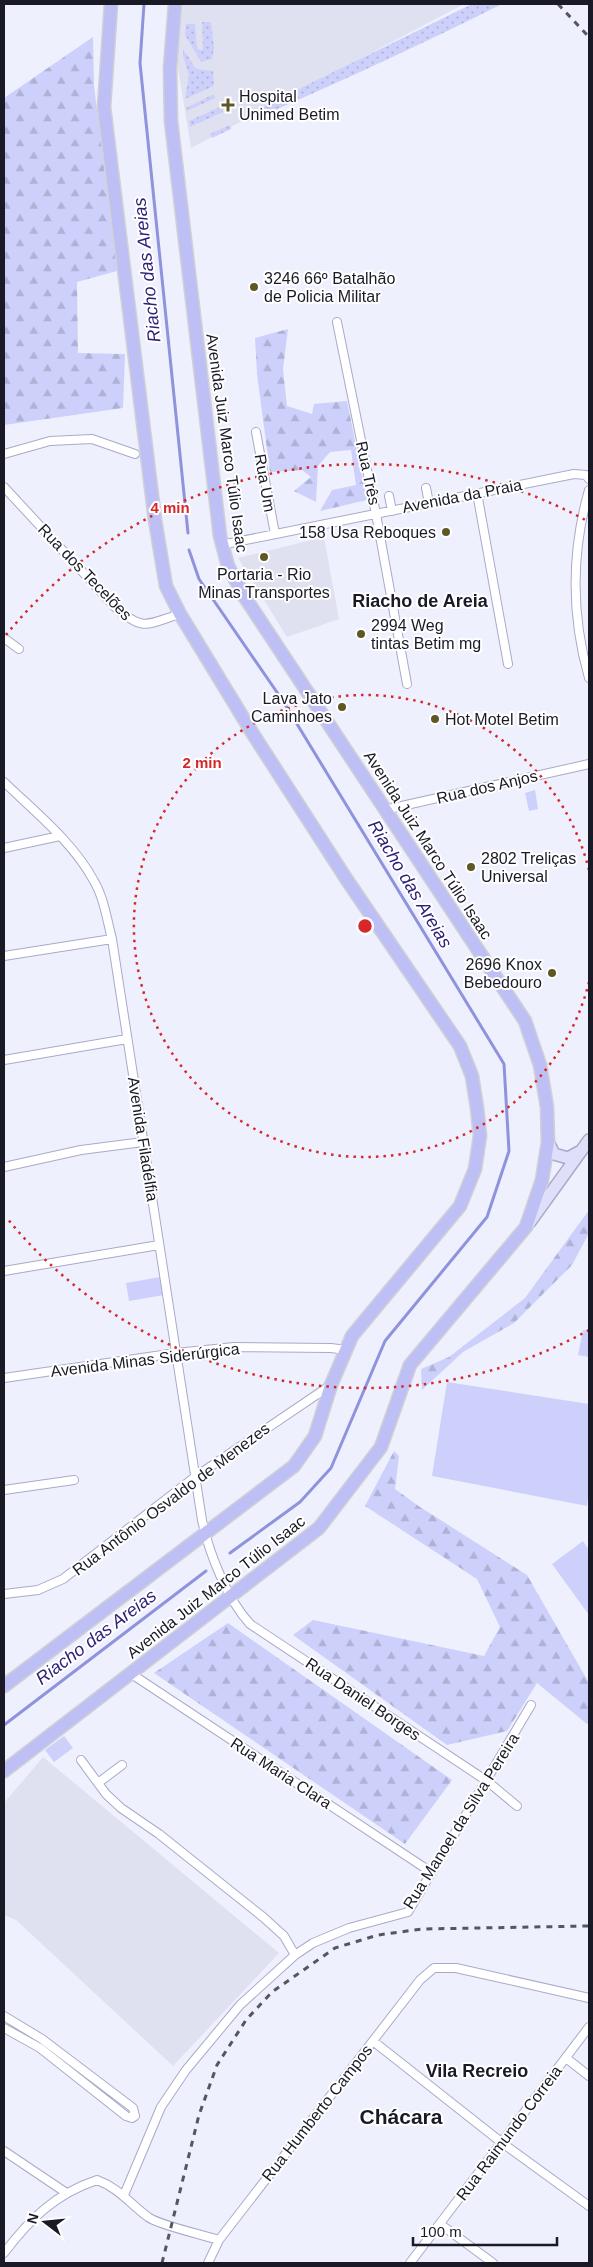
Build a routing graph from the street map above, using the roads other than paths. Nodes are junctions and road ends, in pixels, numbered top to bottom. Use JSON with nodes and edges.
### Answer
{"nodes":[{"id":1,"x":111,"y":4,"type":"edge"},
{"id":2,"x":174,"y":4,"type":"edge"},
{"id":3,"x":337,"y":322,"type":"dead end"},
{"id":4,"x":256,"y":432,"type":"dead end"},
{"id":5,"x":4,"y":454,"type":"edge"},
{"id":6,"x":135,"y":454,"type":"dead end"},
{"id":7,"x":588,"y":477,"type":"edge"},
{"id":8,"x":4,"y":487,"type":"edge"},
{"id":9,"x":426,"y":488,"type":"dead end"},
{"id":10,"x":589,"y":490,"type":"edge"},
{"id":11,"x":477,"y":493,"type":"junction"},
{"id":12,"x":389,"y":496,"type":"dead end"},
{"id":13,"x":429,"y":503,"type":"junction"},
{"id":14,"x":392,"y":511,"type":"junction"},
{"id":15,"x":376,"y":514,"type":"junction"},
{"id":16,"x":274,"y":534,"type":"junction"},
{"id":17,"x":221,"y":545,"type":"junction"},
{"id":18,"x":180,"y":614,"type":"junction"},
{"id":19,"x":4,"y":638,"type":"edge"},
{"id":20,"x":19,"y":649,"type":"dead end"},
{"id":21,"x":508,"y":664,"type":"dead end"},
{"id":22,"x":589,"y":678,"type":"edge"},
{"id":23,"x":407,"y":684,"type":"dead end"},
{"id":24,"x":589,"y":764,"type":"edge"},
{"id":25,"x":4,"y":782,"type":"edge"},
{"id":26,"x":384,"y":810,"type":"junction"},
{"id":27,"x":60,"y":836,"type":"junction"},
{"id":28,"x":4,"y":848,"type":"edge"},
{"id":29,"x":112,"y":939,"type":"junction"},
{"id":30,"x":4,"y":956,"type":"edge"},
{"id":31,"x":127,"y":1039,"type":"junction"},
{"id":32,"x":4,"y":1060,"type":"edge"},
{"id":33,"x":589,"y":1140,"type":"edge"},
{"id":34,"x":143,"y":1142,"type":"junction"},
{"id":35,"x":548,"y":1142,"type":"junction"},
{"id":36,"x":581,"y":1152,"type":"junction"},
{"id":37,"x":4,"y":1167,"type":"edge"},
{"id":38,"x":526,"y":1227,"type":"junction"},
{"id":39,"x":159,"y":1245,"type":"junction"},
{"id":40,"x":4,"y":1271,"type":"edge"},
{"id":41,"x":346,"y":1350,"type":"junction"},
{"id":42,"x":176,"y":1353,"type":"junction"},
{"id":43,"x":4,"y":1378,"type":"edge"},
{"id":44,"x":331,"y":1385,"type":"junction"},
{"id":45,"x":195,"y":1477,"type":"junction"},
{"id":46,"x":74,"y":1480,"type":"dead end"},
{"id":47,"x":4,"y":1490,"type":"edge"},
{"id":48,"x":207,"y":1538,"type":"junction"},
{"id":49,"x":223,"y":1580,"type":"joint"},
{"id":50,"x":4,"y":1594,"type":"edge"},
{"id":51,"x":231,"y":1598,"type":"junction"},
{"id":52,"x":130,"y":1673,"type":"junction"},
{"id":53,"x":4,"y":1686,"type":"edge"},
{"id":54,"x":531,"y":1705,"type":"dead end"},
{"id":55,"x":81,"y":1760,"type":"dead end"},
{"id":56,"x":122,"y":1765,"type":"dead end"},
{"id":57,"x":4,"y":1770,"type":"edge"},
{"id":58,"x":487,"y":1781,"type":"junction"},
{"id":59,"x":98,"y":1783,"type":"junction"},
{"id":60,"x":517,"y":1806,"type":"dead end"},
{"id":61,"x":431,"y":1872,"type":"junction"},
{"id":62,"x":295,"y":1955,"type":"junction"},
{"id":63,"x":589,"y":1998,"type":"edge"},
{"id":64,"x":4,"y":2016,"type":"edge"},
{"id":65,"x":589,"y":2027,"type":"edge"},
{"id":66,"x":4,"y":2028,"type":"edge"},
{"id":67,"x":372,"y":2041,"type":"junction"},
{"id":68,"x":566,"y":2058,"type":"junction"},
{"id":69,"x":589,"y":2076,"type":"edge"},
{"id":70,"x":502,"y":2142,"type":"junction"},
{"id":71,"x":4,"y":2152,"type":"edge"},
{"id":72,"x":65,"y":2192,"type":"junction"},
{"id":73,"x":124,"y":2195,"type":"junction"},
{"id":74,"x":589,"y":2206,"type":"edge"},
{"id":75,"x":440,"y":2224,"type":"junction"},
{"id":76,"x":219,"y":2240,"type":"junction"},
{"id":77,"x":4,"y":2253,"type":"edge"},
{"id":78,"x":208,"y":2263,"type":"edge"},
{"id":79,"x":410,"y":2263,"type":"edge"},
{"id":80,"x":493,"y":2263,"type":"edge"}],
"edges":[{"from":1,"to":18,"type":"main road"},
{"from":2,"to":17,"type":"main road","name":"Avenida Juiz Marco Túlio Isaac"},
{"from":3,"to":15,"type":"street","name":"Rua Três"},
{"from":4,"to":16,"type":"street","name":"Rua Um"},
{"from":5,"to":6,"type":"street"},
{"from":7,"to":11,"type":"street","name":"Avenida da Praia"},
{"from":8,"to":18,"type":"street","name":"Rua dos Tecelões"},
{"from":9,"to":13,"type":"street"},
{"from":10,"to":22,"type":"street"},
{"from":11,"to":13,"type":"street","name":"Avenida da Praia"},
{"from":11,"to":21,"type":"street"},
{"from":12,"to":14,"type":"street"},
{"from":13,"to":14,"type":"street","name":"Avenida da Praia"},
{"from":14,"to":15,"type":"street","name":"Avenida da Praia"},
{"from":15,"to":16,"type":"street","name":"Avenida da Praia"},
{"from":15,"to":23,"type":"street","name":"Rua Três"},
{"from":16,"to":17,"type":"street","name":"Avenida da Praia"},
{"from":17,"to":26,"type":"main road","name":"Avenida Juiz Marco Túlio Isaac"},
{"from":18,"to":41,"type":"main road"},
{"from":19,"to":20,"type":"street"},
{"from":24,"to":26,"type":"street","name":"Rua dos Anjos"},
{"from":25,"to":27,"type":"street","name":"Avenida Filadélfia"},
{"from":26,"to":35,"type":"main road","name":"Avenida Juiz Marco Túlio Isaac"},
{"from":27,"to":28,"type":"street"},
{"from":27,"to":29,"type":"street","name":"Avenida Filadélfia"},
{"from":29,"to":30,"type":"street"},
{"from":29,"to":31,"type":"street","name":"Avenida Filadélfia"},
{"from":31,"to":32,"type":"street"},
{"from":31,"to":34,"type":"street","name":"Avenida Filadélfia"},
{"from":33,"to":36,"type":"main road"},
{"from":34,"to":37,"type":"street"},
{"from":34,"to":39,"type":"street","name":"Avenida Filadélfia"},
{"from":35,"to":36,"type":"main road"},
{"from":35,"to":38,"type":"main road","name":"Avenida Juiz Marco Túlio Isaac"},
{"from":36,"to":38,"type":"main road"},
{"from":38,"to":51,"type":"main road","name":"Avenida Juiz Marco Túlio Isaac"},
{"from":39,"to":40,"type":"street"},
{"from":39,"to":42,"type":"street","name":"Avenida Filadélfia"},
{"from":41,"to":42,"type":"street","name":"Avenida Minas Siderúrgica"},
{"from":41,"to":44,"type":"main road"},
{"from":42,"to":43,"type":"street","name":"Avenida Minas Siderúrgica"},
{"from":42,"to":45,"type":"street","name":"Avenida Filadélfia"},
{"from":44,"to":45,"type":"street","name":"Rua Antônio Osvaldo de Menezes"},
{"from":44,"to":48,"type":"main road"},
{"from":45,"to":48,"type":"street","name":"Avenida Filadélfia"},
{"from":45,"to":50,"type":"street","name":"Rua Antônio Osvaldo de Menezes"},
{"from":46,"to":47,"type":"street"},
{"from":48,"to":49,"type":"street","name":"Avenida Filadélfia"},
{"from":48,"to":53,"type":"main road"},
{"from":49,"to":51,"type":"street","name":"Rua Daniel Borges"},
{"from":51,"to":52,"type":"main road","name":"Avenida Juiz Marco Túlio Isaac"},
{"from":51,"to":58,"type":"street","name":"Rua Daniel Borges"},
{"from":52,"to":57,"type":"main road","name":"Avenida Juiz Marco Túlio Isaac"},
{"from":52,"to":61,"type":"street","name":"Rua Maria Clara"},
{"from":54,"to":58,"type":"street","name":"Rua Manoel da Silva Pereira"},
{"from":55,"to":59,"type":"street"},
{"from":56,"to":59,"type":"street"},
{"from":58,"to":60,"type":"street","name":"Rua Daniel Borges"},
{"from":58,"to":61,"type":"street","name":"Rua Manoel da Silva Pereira"},
{"from":59,"to":62,"type":"street"},
{"from":61,"to":62,"type":"street","name":"Rua Manoel da Silva Pereira"},
{"from":62,"to":73,"type":"street","name":"Rua Manoel da Silva Pereira"},
{"from":63,"to":67,"type":"street","name":"Rua Humberto Campos"},
{"from":64,"to":66,"type":"street"},
{"from":65,"to":68,"type":"street","name":"Rua Raimundo Correia"},
{"from":67,"to":70,"type":"street"},
{"from":67,"to":76,"type":"street","name":"Rua Humberto Campos"},
{"from":68,"to":69,"type":"street"},
{"from":68,"to":70,"type":"street","name":"Rua Raimundo Correia"},
{"from":70,"to":74,"type":"street"},
{"from":70,"to":75,"type":"street","name":"Rua Raimundo Correia"},
{"from":71,"to":72,"type":"street"},
{"from":72,"to":73,"type":"street"},
{"from":72,"to":77,"type":"street"},
{"from":73,"to":76,"type":"street"},
{"from":75,"to":79,"type":"street","name":"Rua Raimundo Correia"},
{"from":75,"to":80,"type":"street"},
{"from":76,"to":78,"type":"street","name":"Rua Humberto Campos"}]}
